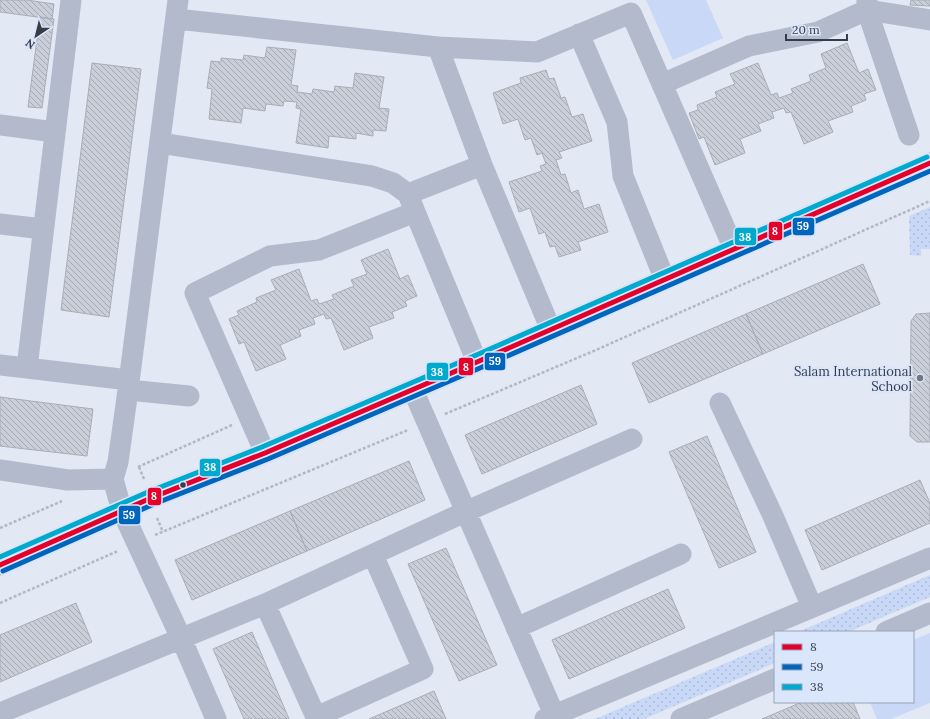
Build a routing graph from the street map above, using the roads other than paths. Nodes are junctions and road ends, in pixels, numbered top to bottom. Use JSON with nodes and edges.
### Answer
{"nodes":[{"id":1,"x":71,"y":0,"type":"edge"},
{"id":2,"x":867,"y":5,"type":"edge"},
{"id":3,"x":628,"y":6,"type":"edge"},
{"id":4,"x":177,"y":10,"type":"edge"},
{"id":5,"x":930,"y":20,"type":"edge"},
{"id":6,"x":579,"y":34,"type":"junction"},
{"id":7,"x":438,"y":47,"type":"junction"},
{"id":8,"x":662,"y":84,"type":"junction"},
{"id":9,"x":0,"y":126,"type":"edge"},
{"id":10,"x":55,"y":132,"type":"junction"},
{"id":11,"x":909,"y":135,"type":"dead end"},
{"id":12,"x":160,"y":143,"type":"junction"},
{"id":13,"x":930,"y":163,"type":"edge"},
{"id":14,"x":482,"y":165,"type":"junction"},
{"id":15,"x":411,"y":203,"type":"junction"},
{"id":16,"x":0,"y":224,"type":"edge"},
{"id":17,"x":43,"y":229,"type":"junction"},
{"id":18,"x":734,"y":249,"type":"junction"},
{"id":19,"x":665,"y":280,"type":"junction"},
{"id":20,"x":551,"y":330,"type":"junction"},
{"id":21,"x":477,"y":362,"type":"junction"},
{"id":22,"x":0,"y":365,"type":"edge"},
{"id":23,"x":27,"y":368,"type":"junction"},
{"id":24,"x":129,"y":385,"type":"junction"},
{"id":25,"x":413,"y":390,"type":"junction"},
{"id":26,"x":189,"y":396,"type":"dead end"},
{"id":27,"x":720,"y":403,"type":"dead end"},
{"id":28,"x":632,"y":439,"type":"dead end"},
{"id":29,"x":265,"y":453,"type":"junction"},
{"id":30,"x":0,"y":470,"type":"edge"},
{"id":31,"x":113,"y":479,"type":"junction"},
{"id":32,"x":122,"y":511,"type":"junction"},
{"id":33,"x":465,"y":512,"type":"junction"},
{"id":34,"x":373,"y":554,"type":"junction"},
{"id":35,"x":682,"y":554,"type":"dead end"},
{"id":36,"x":930,"y":558,"type":"edge"},
{"id":37,"x":0,"y":564,"type":"edge"},
{"id":38,"x":265,"y":604,"type":"junction"},
{"id":39,"x":812,"y":607,"type":"junction"},
{"id":40,"x":930,"y":613,"type":"edge"},
{"id":41,"x":516,"y":628,"type":"junction"},
{"id":42,"x":888,"y":631,"type":"edge"},
{"id":43,"x":181,"y":638,"type":"junction"},
{"id":44,"x":774,"y":679,"type":"edge"},
{"id":45,"x":0,"y":713,"type":"edge"},
{"id":46,"x":551,"y":718,"type":"edge"},
{"id":47,"x":216,"y":719,"type":"edge"},
{"id":48,"x":681,"y":719,"type":"edge"}],
"edges":[{"from":1,"to":10,"type":"street"},
{"from":2,"to":5,"type":"street"},
{"from":2,"to":8,"type":"street"},
{"from":2,"to":11,"type":"street"},
{"from":3,"to":6,"type":"street"},
{"from":3,"to":8,"type":"street"},
{"from":4,"to":7,"type":"street"},
{"from":4,"to":12,"type":"street"},
{"from":6,"to":7,"type":"street"},
{"from":6,"to":19,"type":"street"},
{"from":7,"to":14,"type":"street"},
{"from":8,"to":18,"type":"street"},
{"from":9,"to":10,"type":"street"},
{"from":10,"to":17,"type":"street"},
{"from":12,"to":15,"type":"street"},
{"from":12,"to":24,"type":"street"},
{"from":13,"to":18,"type":"street"},
{"from":14,"to":15,"type":"street"},
{"from":14,"to":20,"type":"street"},
{"from":15,"to":21,"type":"street"},
{"from":15,"to":29,"type":"street"},
{"from":16,"to":17,"type":"street"},
{"from":17,"to":23,"type":"street"},
{"from":18,"to":19,"type":"street"},
{"from":19,"to":20,"type":"street"},
{"from":20,"to":21,"type":"street"},
{"from":21,"to":25,"type":"street"},
{"from":22,"to":23,"type":"street"},
{"from":23,"to":24,"type":"street"},
{"from":24,"to":26,"type":"street"},
{"from":24,"to":31,"type":"street"},
{"from":25,"to":29,"type":"street"},
{"from":25,"to":33,"type":"street"},
{"from":27,"to":39,"type":"street"},
{"from":28,"to":33,"type":"street"},
{"from":29,"to":32,"type":"street"},
{"from":30,"to":31,"type":"street"},
{"from":31,"to":32,"type":"street"},
{"from":32,"to":37,"type":"street"},
{"from":32,"to":43,"type":"street"},
{"from":33,"to":34,"type":"street"},
{"from":33,"to":41,"type":"street"},
{"from":34,"to":38,"type":"street"},
{"from":34,"to":38,"type":"street"},
{"from":35,"to":41,"type":"street"},
{"from":36,"to":39,"type":"street"},
{"from":38,"to":43,"type":"street"},
{"from":39,"to":46,"type":"street"},
{"from":40,"to":42,"type":"street"},
{"from":41,"to":46,"type":"street"},
{"from":43,"to":45,"type":"street"},
{"from":43,"to":47,"type":"street"},
{"from":44,"to":48,"type":"street"}]}
